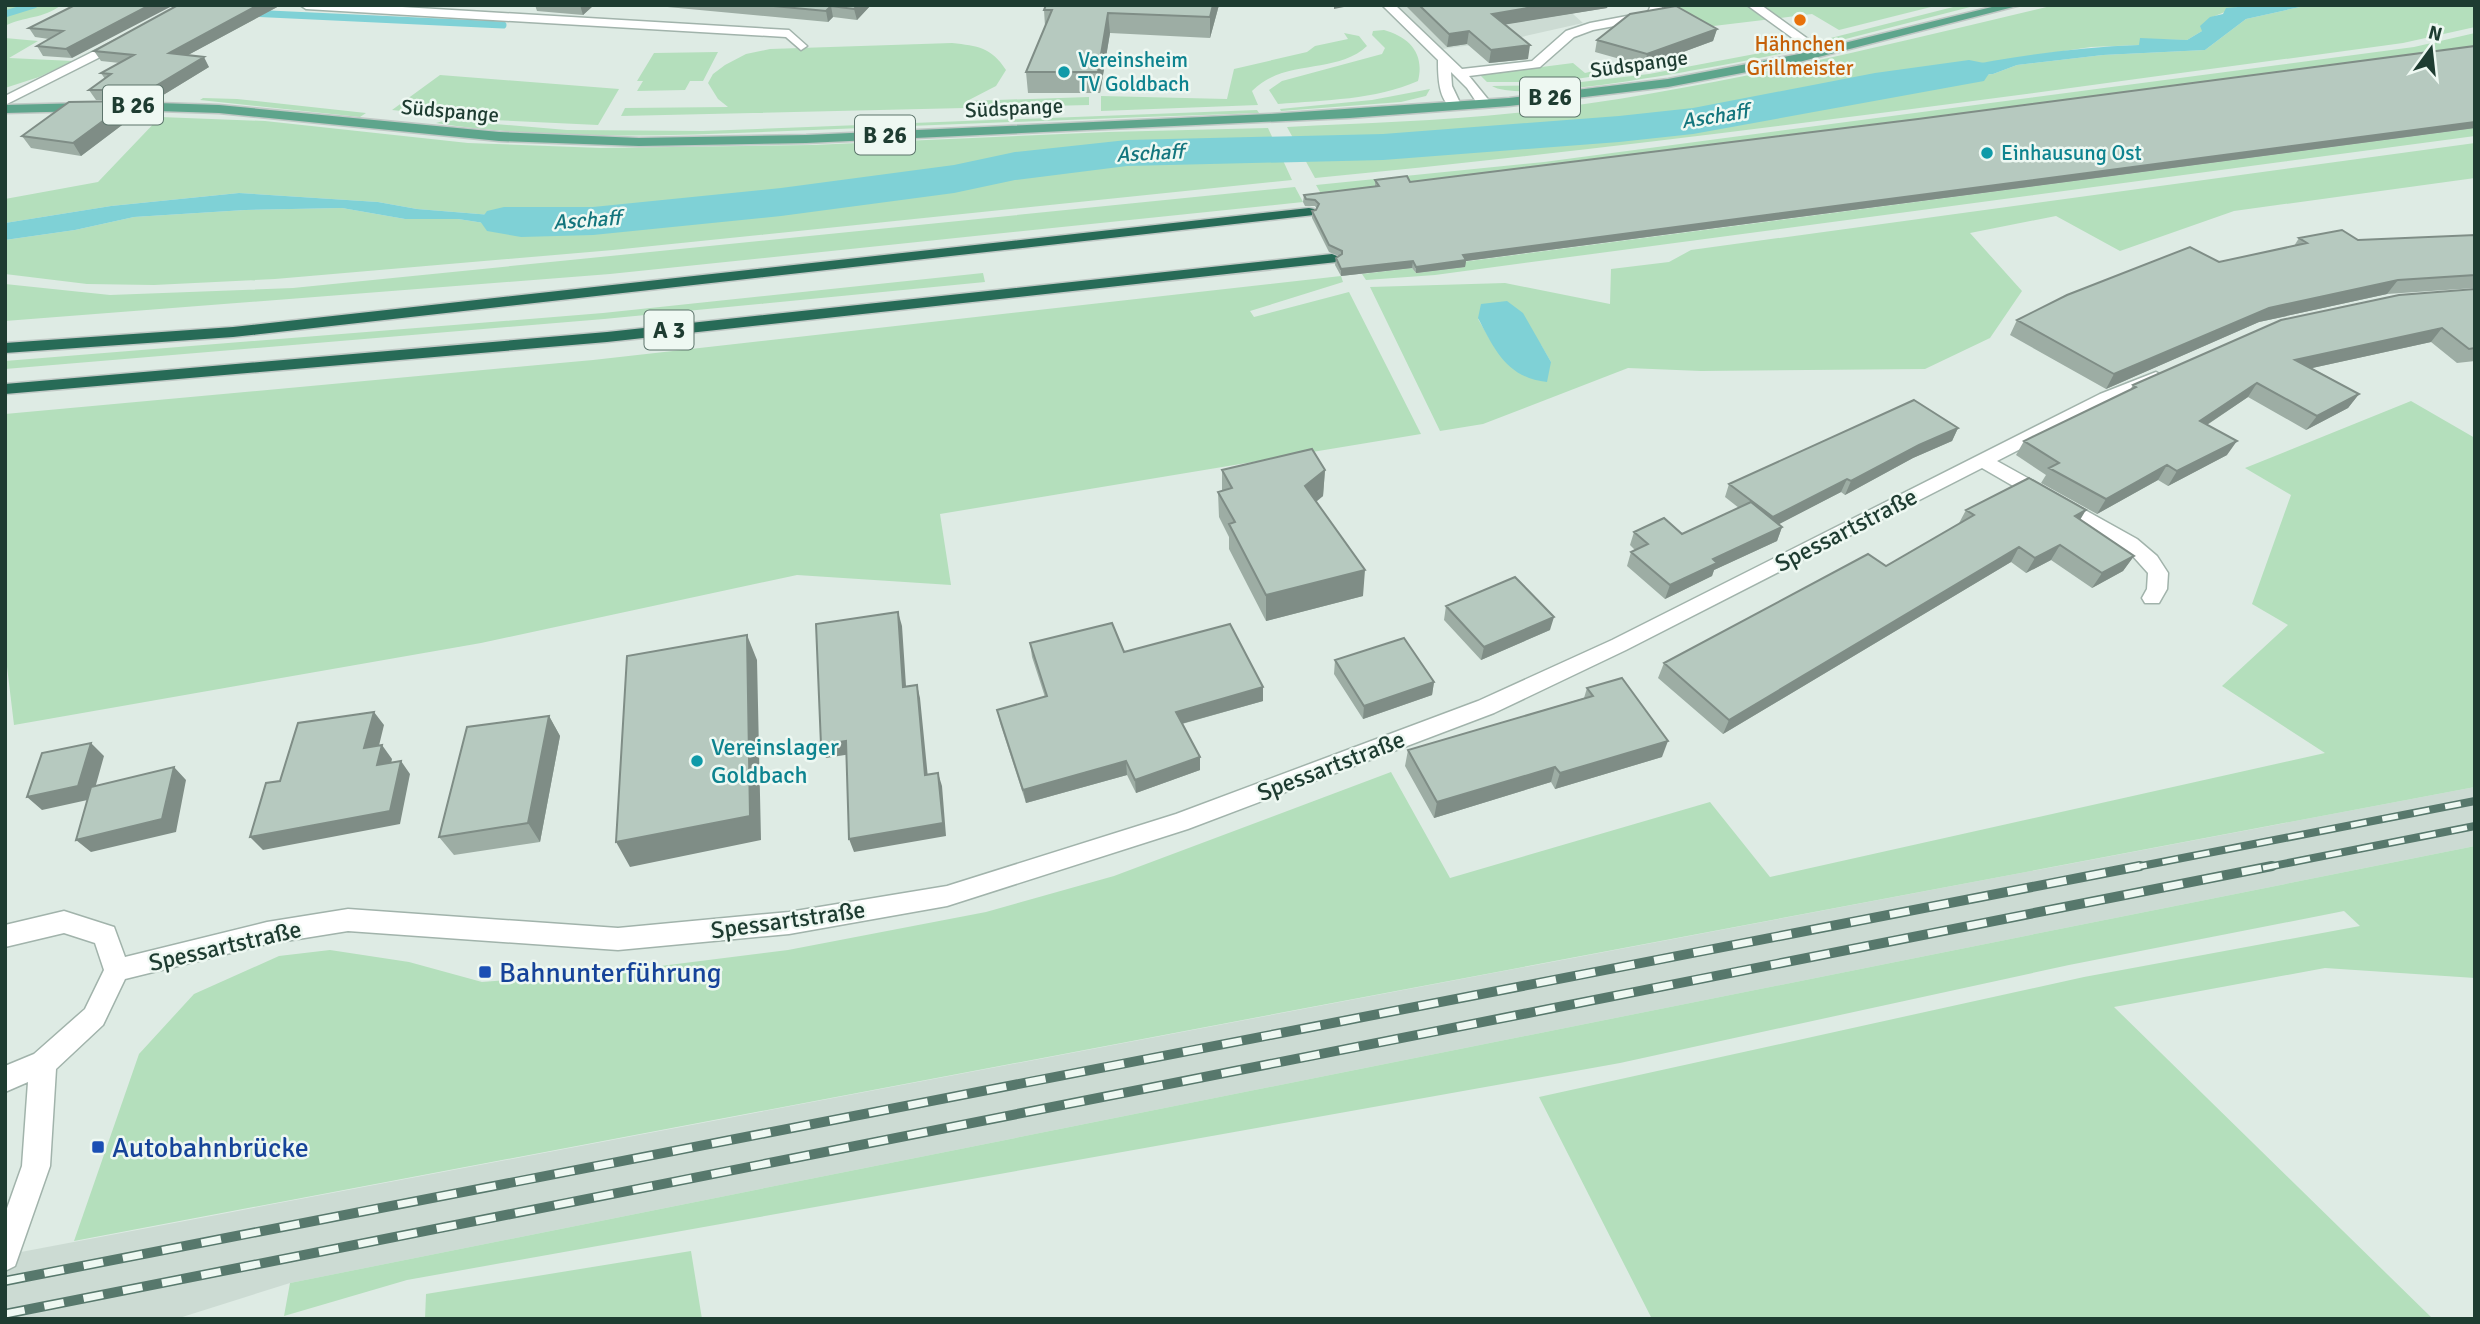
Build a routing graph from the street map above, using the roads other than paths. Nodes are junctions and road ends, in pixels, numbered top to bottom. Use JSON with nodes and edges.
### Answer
{"nodes":[{"id":1,"x":306,"y":5,"type":"edge"},
{"id":2,"x":1388,"y":5,"type":"edge"},
{"id":3,"x":1657,"y":5,"type":"edge"},
{"id":4,"x":1753,"y":5,"type":"edge"},
{"id":5,"x":2015,"y":5,"type":"edge"},
{"id":6,"x":133,"y":35,"type":"edge"},
{"id":7,"x":801,"y":46,"type":"dead end"},
{"id":8,"x":1820,"y":52,"type":"junction"},
{"id":9,"x":1444,"y":60,"type":"junction"},
{"id":10,"x":75,"y":67,"type":"junction"},
{"id":11,"x":1459,"y":73,"type":"junction"},
{"id":12,"x":5,"y":101,"type":"edge"},
{"id":13,"x":1484,"y":103,"type":"junction"},
{"id":14,"x":1454,"y":105,"type":"junction"},
{"id":15,"x":21,"y":108,"type":"junction"},
{"id":16,"x":5,"y":109,"type":"edge"},
{"id":17,"x":5,"y":118,"type":"edge"},
{"id":18,"x":1309,"y":212,"type":"edge"},
{"id":19,"x":1332,"y":259,"type":"edge"},
{"id":20,"x":5,"y":348,"type":"edge"},
{"id":21,"x":2168,"y":371,"type":"edge"},
{"id":22,"x":5,"y":389,"type":"edge"},
{"id":23,"x":1983,"y":461,"type":"junction"},
{"id":24,"x":2152,"y":597,"type":"dead end"},
{"id":25,"x":6,"y":932,"type":"edge"},
{"id":26,"x":117,"y":970,"type":"junction"},
{"id":27,"x":43,"y":1063,"type":"junction"},
{"id":28,"x":5,"y":1079,"type":"edge"},
{"id":29,"x":5,"y":1255,"type":"edge"}],
"edges":[{"from":1,"to":7,"type":"street"},
{"from":2,"to":9,"type":"street"},
{"from":3,"to":11,"type":"street"},
{"from":4,"to":8,"type":"street"},
{"from":5,"to":8,"type":"main road","name":"Südspange","number":"B 26"},
{"from":6,"to":10,"type":"street"},
{"from":8,"to":13,"type":"main road","name":"Südspange","number":"B 26"},
{"from":9,"to":11,"type":"street"},
{"from":9,"to":14,"type":"street"},
{"from":10,"to":12,"type":"street"},
{"from":10,"to":15,"type":"street"},
{"from":11,"to":13,"type":"street"},
{"from":13,"to":14,"type":"main road","name":"Südspange","number":"B 26"},
{"from":14,"to":15,"type":"main road","name":"Südspange","number":"B 26"},
{"from":15,"to":16,"type":"main road","name":"Südspange","number":"B 26"},
{"from":15,"to":17,"type":"street"},
{"from":18,"to":20,"type":"highway","number":"A 3"},
{"from":19,"to":22,"type":"highway","number":"A 3"},
{"from":21,"to":23,"type":"street","name":"Spessartstraße"},
{"from":23,"to":24,"type":"street"},
{"from":23,"to":26,"type":"street","name":"Spessartstraße"},
{"from":25,"to":26,"type":"street"},
{"from":26,"to":27,"type":"street"},
{"from":27,"to":28,"type":"street"},
{"from":27,"to":29,"type":"street"}]}
